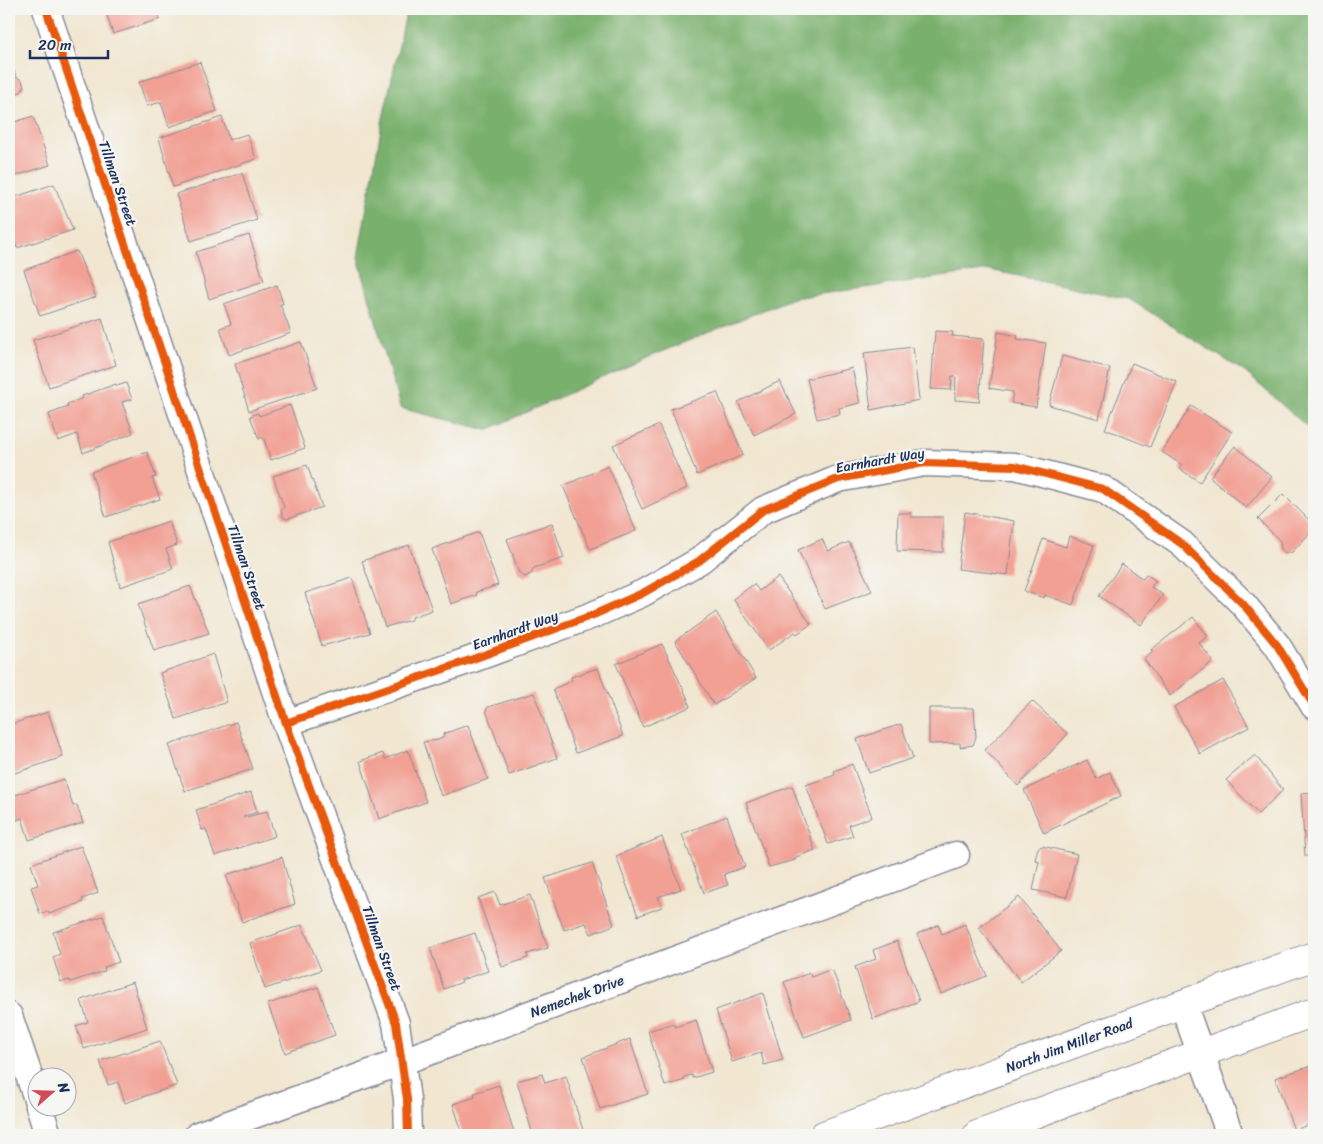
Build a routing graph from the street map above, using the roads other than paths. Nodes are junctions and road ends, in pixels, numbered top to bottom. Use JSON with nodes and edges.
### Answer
{"nodes":[{"id":1,"x":46,"y":9,"type":"edge"},
{"id":2,"x":1314,"y":706,"type":"edge"},
{"id":3,"x":286,"y":723,"type":"junction"},
{"id":4,"x":956,"y":855,"type":"dead end"},
{"id":5,"x":1314,"y":956,"type":"edge"},
{"id":6,"x":1183,"y":1004,"type":"junction"},
{"id":7,"x":1314,"y":1012,"type":"edge"},
{"id":8,"x":9,"y":1016,"type":"edge"},
{"id":9,"x":1202,"y":1053,"type":"junction"},
{"id":10,"x":401,"y":1062,"type":"junction"},
{"id":11,"x":28,"y":1072,"type":"edge"},
{"id":12,"x":42,"y":1116,"type":"edge"},
{"id":13,"x":48,"y":1135,"type":"edge"},
{"id":14,"x":198,"y":1135,"type":"edge"},
{"id":15,"x":408,"y":1135,"type":"edge"},
{"id":16,"x":824,"y":1135,"type":"edge"},
{"id":17,"x":977,"y":1135,"type":"edge"},
{"id":18,"x":1230,"y":1135,"type":"edge"}],
"edges":[{"from":1,"to":3,"type":"street","name":"Tillman Street"},
{"from":2,"to":3,"type":"street","name":"Earnhardt Way"},
{"from":3,"to":10,"type":"street","name":"Tillman Street"},
{"from":4,"to":10,"type":"street","name":"Nemechek Drive"},
{"from":5,"to":6,"type":"main road","name":"North Jim Miller Road"},
{"from":6,"to":9,"type":"street"},
{"from":6,"to":16,"type":"main road","name":"North Jim Miller Road"},
{"from":7,"to":9,"type":"main road"},
{"from":8,"to":11,"type":"street"},
{"from":9,"to":17,"type":"main road"},
{"from":9,"to":18,"type":"street"},
{"from":10,"to":14,"type":"street","name":"Nemechek Drive"},
{"from":10,"to":15,"type":"street","name":"Tillman Street"},
{"from":12,"to":13,"type":"street"}]}
